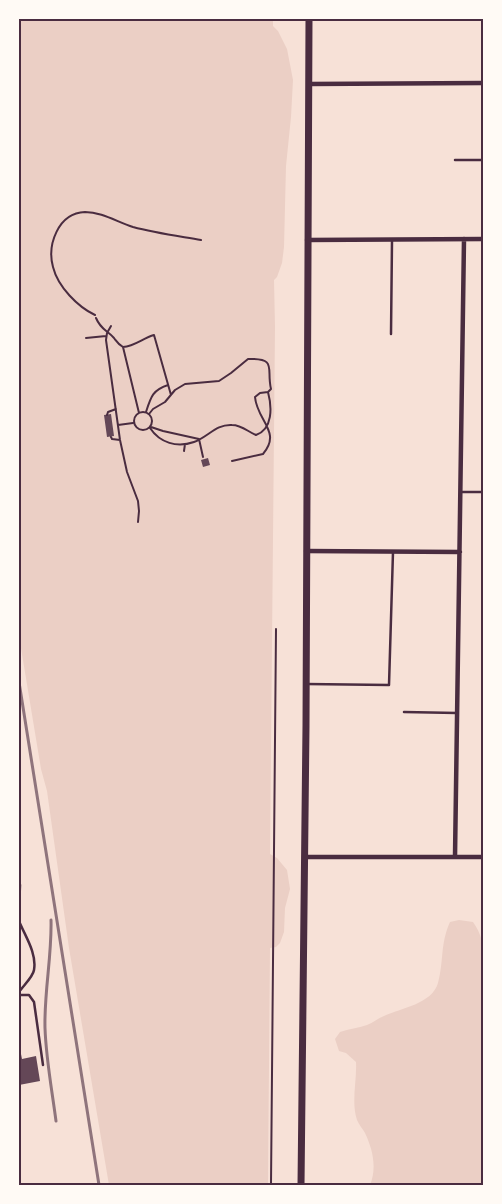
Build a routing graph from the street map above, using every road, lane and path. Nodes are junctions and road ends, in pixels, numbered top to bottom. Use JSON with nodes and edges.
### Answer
{"nodes":[{"id":1,"x":309,"y":19,"type":"edge"},
{"id":2,"x":483,"y":83,"type":"edge"},
{"id":3,"x":309,"y":84,"type":"junction"},
{"id":4,"x":455,"y":160,"type":"dead end"},
{"id":5,"x":483,"y":160,"type":"edge"},
{"id":6,"x":392,"y":239,"type":"junction"},
{"id":7,"x":464,"y":239,"type":"junction"},
{"id":8,"x":483,"y":239,"type":"edge"},
{"id":9,"x":201,"y":240,"type":"dead end"},
{"id":10,"x":307,"y":240,"type":"junction"},
{"id":11,"x":111,"y":326,"type":"dead end"},
{"id":12,"x":391,"y":334,"type":"dead end"},
{"id":13,"x":106,"y":335,"type":"junction"},
{"id":14,"x":86,"y":338,"type":"dead end"},
{"id":15,"x":124,"y":347,"type":"junction"},
{"id":16,"x":168,"y":385,"type":"junction"},
{"id":17,"x":268,"y":392,"type":"junction"},
{"id":18,"x":171,"y":395,"type":"junction"},
{"id":19,"x":116,"y":410,"type":"junction"},
{"id":20,"x":146,"y":412,"type":"junction"},
{"id":21,"x":139,"y":413,"type":"junction"},
{"id":22,"x":149,"y":414,"type":"junction"},
{"id":23,"x":107,"y":415,"type":"dead end"},
{"id":24,"x":134,"y":423,"type":"junction"},
{"id":25,"x":118,"y":425,"type":"junction"},
{"id":26,"x":151,"y":427,"type":"junction"},
{"id":27,"x":267,"y":427,"type":"junction"},
{"id":28,"x":111,"y":437,"type":"dead end"},
{"id":29,"x":199,"y":439,"type":"junction"},
{"id":30,"x":120,"y":440,"type":"junction"},
{"id":31,"x":184,"y":444,"type":"junction"},
{"id":32,"x":184,"y":451,"type":"dead end"},
{"id":33,"x":204,"y":457,"type":"dead end"},
{"id":34,"x":232,"y":461,"type":"dead end"},
{"id":35,"x":461,"y":492,"type":"junction"},
{"id":36,"x":483,"y":492,"type":"edge"},
{"id":37,"x":138,"y":522,"type":"dead end"},
{"id":38,"x":306,"y":551,"type":"junction"},
{"id":39,"x":393,"y":552,"type":"junction"},
{"id":40,"x":460,"y":552,"type":"junction"},
{"id":41,"x":276,"y":629,"type":"dead end"},
{"id":42,"x":306,"y":684,"type":"junction"},
{"id":43,"x":404,"y":712,"type":"dead end"},
{"id":44,"x":457,"y":713,"type":"junction"},
{"id":45,"x":305,"y":857,"type":"junction"},
{"id":46,"x":455,"y":857,"type":"junction"},
{"id":47,"x":483,"y":857,"type":"edge"},
{"id":48,"x":19,"y":881,"type":"edge"},
{"id":49,"x":19,"y":910,"type":"edge"},
{"id":50,"x":19,"y":922,"type":"edge"},
{"id":51,"x":19,"y":994,"type":"edge"},
{"id":52,"x":43,"y":1065,"type":"dead end"},
{"id":53,"x":271,"y":1185,"type":"edge"},
{"id":54,"x":301,"y":1185,"type":"edge"}],
"edges":[{"from":1,"to":3,"type":"main road"},
{"from":2,"to":3,"type":"street"},
{"from":3,"to":10,"type":"main road"},
{"from":4,"to":5,"type":"lane"},
{"from":6,"to":7,"type":"street"},
{"from":6,"to":10,"type":"street"},
{"from":6,"to":12,"type":"lane"},
{"from":7,"to":8,"type":"street"},
{"from":7,"to":35,"type":"street"},
{"from":9,"to":13,"type":"path"},
{"from":10,"to":38,"type":"main road"},
{"from":11,"to":13,"type":"path"},
{"from":13,"to":14,"type":"path"},
{"from":13,"to":15,"type":"path"},
{"from":13,"to":19,"type":"path"},
{"from":15,"to":16,"type":"path"},
{"from":15,"to":21,"type":"path"},
{"from":16,"to":18,"type":"path"},
{"from":16,"to":20,"type":"path"},
{"from":17,"to":18,"type":"path"},
{"from":17,"to":27,"type":"path"},
{"from":17,"to":27,"type":"path"},
{"from":18,"to":22,"type":"path"},
{"from":19,"to":23,"type":"path"},
{"from":19,"to":25,"type":"path"},
{"from":20,"to":21,"type":"path"},
{"from":20,"to":22,"type":"path"},
{"from":21,"to":24,"type":"path"},
{"from":22,"to":26,"type":"path"},
{"from":24,"to":25,"type":"path"},
{"from":24,"to":26,"type":"path"},
{"from":25,"to":30,"type":"path"},
{"from":26,"to":29,"type":"path"},
{"from":26,"to":31,"type":"path"},
{"from":27,"to":29,"type":"path"},
{"from":27,"to":34,"type":"path"},
{"from":28,"to":30,"type":"path"},
{"from":29,"to":31,"type":"path"},
{"from":29,"to":33,"type":"path"},
{"from":30,"to":37,"type":"path"},
{"from":31,"to":32,"type":"path"},
{"from":35,"to":36,"type":"lane"},
{"from":35,"to":40,"type":"street"},
{"from":38,"to":39,"type":"street"},
{"from":38,"to":42,"type":"main road"},
{"from":39,"to":40,"type":"street"},
{"from":39,"to":42,"type":"lane"},
{"from":40,"to":44,"type":"street"},
{"from":41,"to":53,"type":"path"},
{"from":42,"to":45,"type":"main road"},
{"from":43,"to":44,"type":"lane"},
{"from":44,"to":46,"type":"street"},
{"from":45,"to":46,"type":"street"},
{"from":45,"to":54,"type":"main road"},
{"from":46,"to":47,"type":"street"},
{"from":48,"to":49,"type":"lane"},
{"from":50,"to":51,"type":"lane"},
{"from":51,"to":52,"type":"lane"}]}
